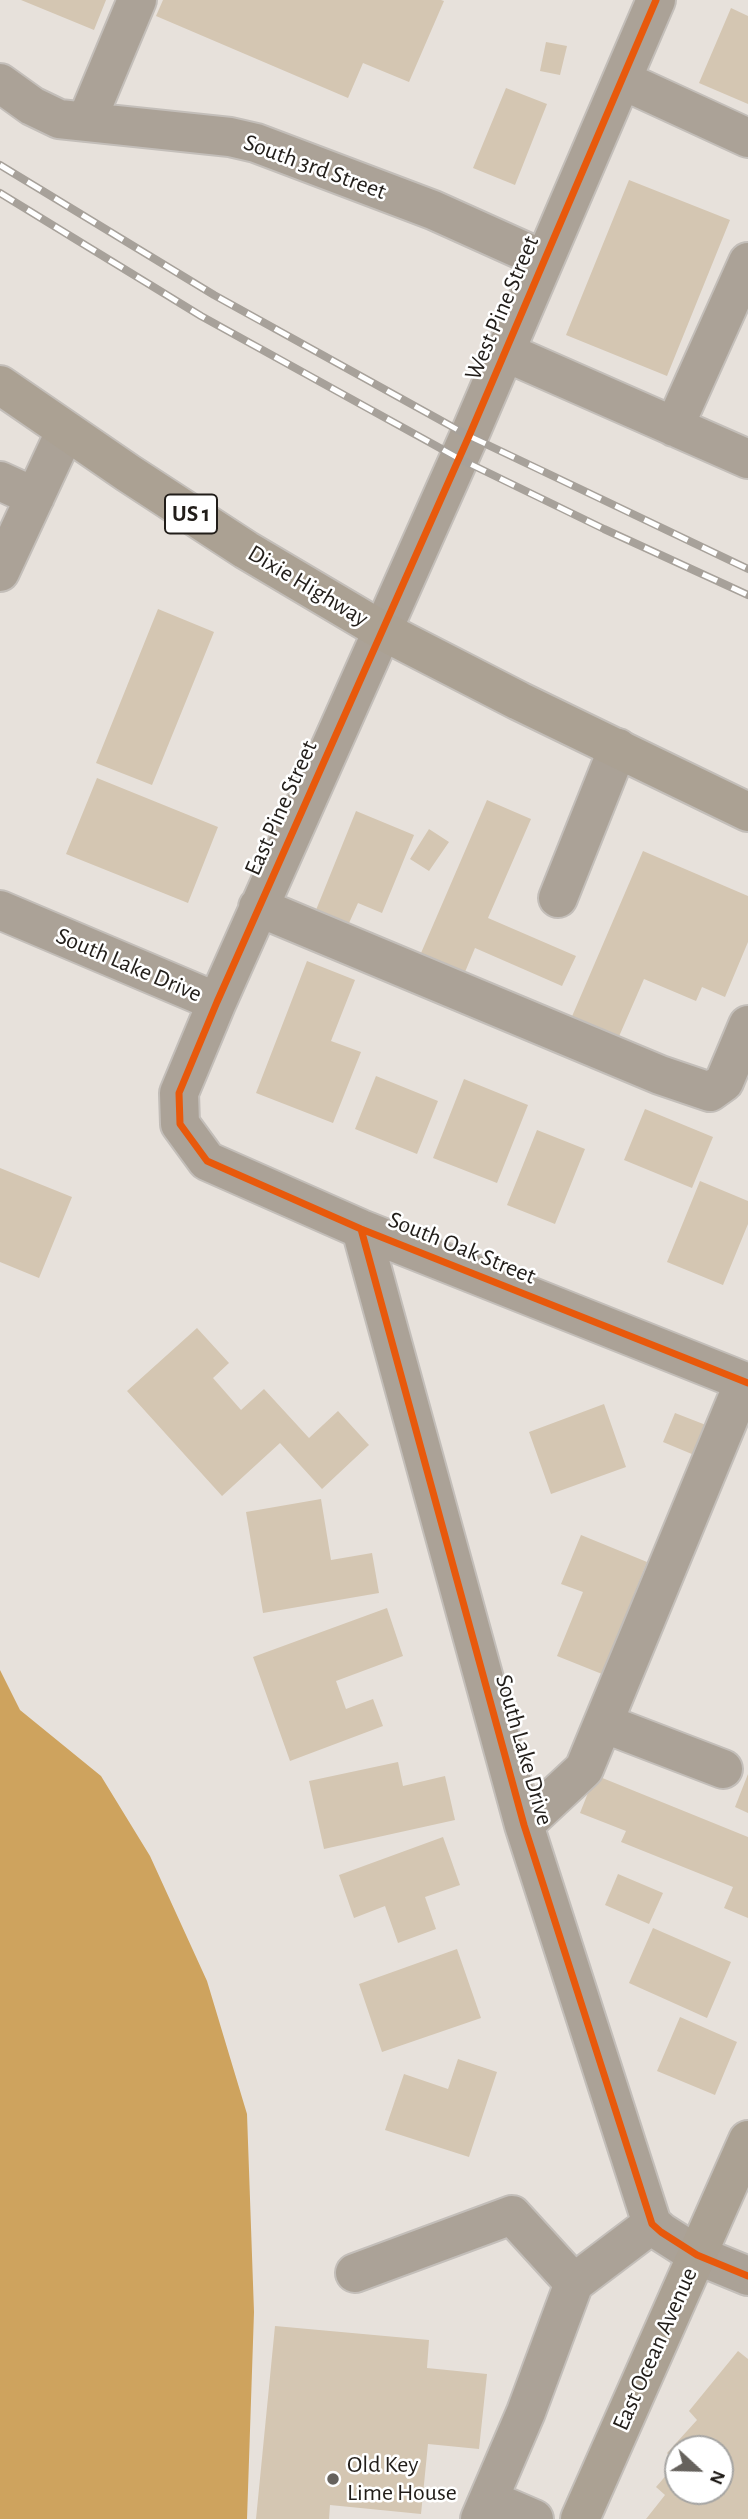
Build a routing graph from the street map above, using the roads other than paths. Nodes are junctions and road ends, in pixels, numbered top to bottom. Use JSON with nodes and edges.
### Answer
{"nodes":[{"id":1,"x":138,"y":0,"type":"edge"},
{"id":2,"x":656,"y":0,"type":"edge"},
{"id":3,"x":622,"y":80,"type":"junction"},
{"id":4,"x":0,"y":83,"type":"edge"},
{"id":5,"x":86,"y":122,"type":"junction"},
{"id":6,"x":748,"y":138,"type":"edge"},
{"id":7,"x":544,"y":260,"type":"junction"},
{"id":8,"x":748,"y":262,"type":"edge"},
{"id":9,"x":505,"y":352,"type":"junction"},
{"id":10,"x":0,"y":385,"type":"edge"},
{"id":11,"x":674,"y":427,"type":"junction"},
{"id":12,"x":65,"y":432,"type":"junction"},
{"id":13,"x":748,"y":459,"type":"edge"},
{"id":14,"x":0,"y":481,"type":"edge"},
{"id":15,"x":35,"y":497,"type":"junction"},
{"id":16,"x":0,"y":572,"type":"edge"},
{"id":17,"x":381,"y":631,"type":"junction"},
{"id":18,"x":618,"y":748,"type":"junction"},
{"id":19,"x":748,"y":811,"type":"edge"},
{"id":20,"x":558,"y":898,"type":"dead end"},
{"id":21,"x":258,"y":906,"type":"junction"},
{"id":22,"x":0,"y":910,"type":"edge"},
{"id":23,"x":216,"y":1002,"type":"junction"},
{"id":24,"x":748,"y":1025,"type":"edge"},
{"id":25,"x":180,"y":1124,"type":"joint"},
{"id":26,"x":360,"y":1229,"type":"junction"},
{"id":27,"x":746,"y":1382,"type":"edge"},
{"id":28,"x":603,"y":1723,"type":"junction"},
{"id":29,"x":723,"y":1769,"type":"dead end"},
{"id":30,"x":524,"y":1825,"type":"junction"},
{"id":31,"x":748,"y":2140,"type":"edge"},
{"id":32,"x":652,"y":2224,"type":"junction"},
{"id":33,"x":697,"y":2255,"type":"junction"},
{"id":34,"x":355,"y":2273,"type":"dead end"},
{"id":35,"x":748,"y":2276,"type":"edge"},
{"id":36,"x":574,"y":2283,"type":"junction"},
{"id":37,"x":485,"y":2509,"type":"edge"},
{"id":38,"x":534,"y":2519,"type":"edge"},
{"id":39,"x":580,"y":2519,"type":"edge"}],
"edges":[{"from":1,"to":5,"type":"street"},
{"from":2,"to":3,"type":"street","name":"West Pine Street"},
{"from":3,"to":6,"type":"street"},
{"from":3,"to":7,"type":"street","name":"West Pine Street"},
{"from":4,"to":5,"type":"street","name":"South 3rd Street"},
{"from":5,"to":7,"type":"street","name":"South 3rd Street"},
{"from":7,"to":9,"type":"street","name":"West Pine Street"},
{"from":8,"to":11,"type":"street"},
{"from":9,"to":11,"type":"street"},
{"from":9,"to":17,"type":"street","name":"West Pine Street"},
{"from":10,"to":12,"type":"main road","name":"Dixie Highway","number":"US 1"},
{"from":11,"to":13,"type":"street"},
{"from":12,"to":15,"type":"street"},
{"from":12,"to":17,"type":"main road","name":"Dixie Highway","number":"US 1"},
{"from":14,"to":15,"type":"street"},
{"from":15,"to":16,"type":"street"},
{"from":17,"to":18,"type":"main road","name":"Dixie Highway","number":"US 1"},
{"from":17,"to":21,"type":"street","name":"East Pine Street"},
{"from":18,"to":19,"type":"main road","name":"Dixie Highway","number":"US 1"},
{"from":18,"to":20,"type":"street"},
{"from":21,"to":23,"type":"street","name":"East Pine Street"},
{"from":21,"to":24,"type":"street"},
{"from":22,"to":23,"type":"street","name":"South Lake Drive"},
{"from":23,"to":25,"type":"street","name":"South Lake Drive"},
{"from":25,"to":26,"type":"street","name":"South Oak Street"},
{"from":26,"to":27,"type":"street","name":"South Oak Street"},
{"from":26,"to":30,"type":"street","name":"South Lake Drive"},
{"from":27,"to":28,"type":"street"},
{"from":28,"to":29,"type":"street"},
{"from":28,"to":30,"type":"street"},
{"from":30,"to":32,"type":"street","name":"South Lake Drive"},
{"from":31,"to":33,"type":"main road","name":"East Ocean Avenue"},
{"from":32,"to":33,"type":"street"},
{"from":32,"to":36,"type":"street"},
{"from":33,"to":35,"type":"street"},
{"from":33,"to":39,"type":"main road","name":"East Ocean Avenue"},
{"from":34,"to":36,"type":"street"},
{"from":36,"to":37,"type":"street"},
{"from":37,"to":38,"type":"street"}]}
